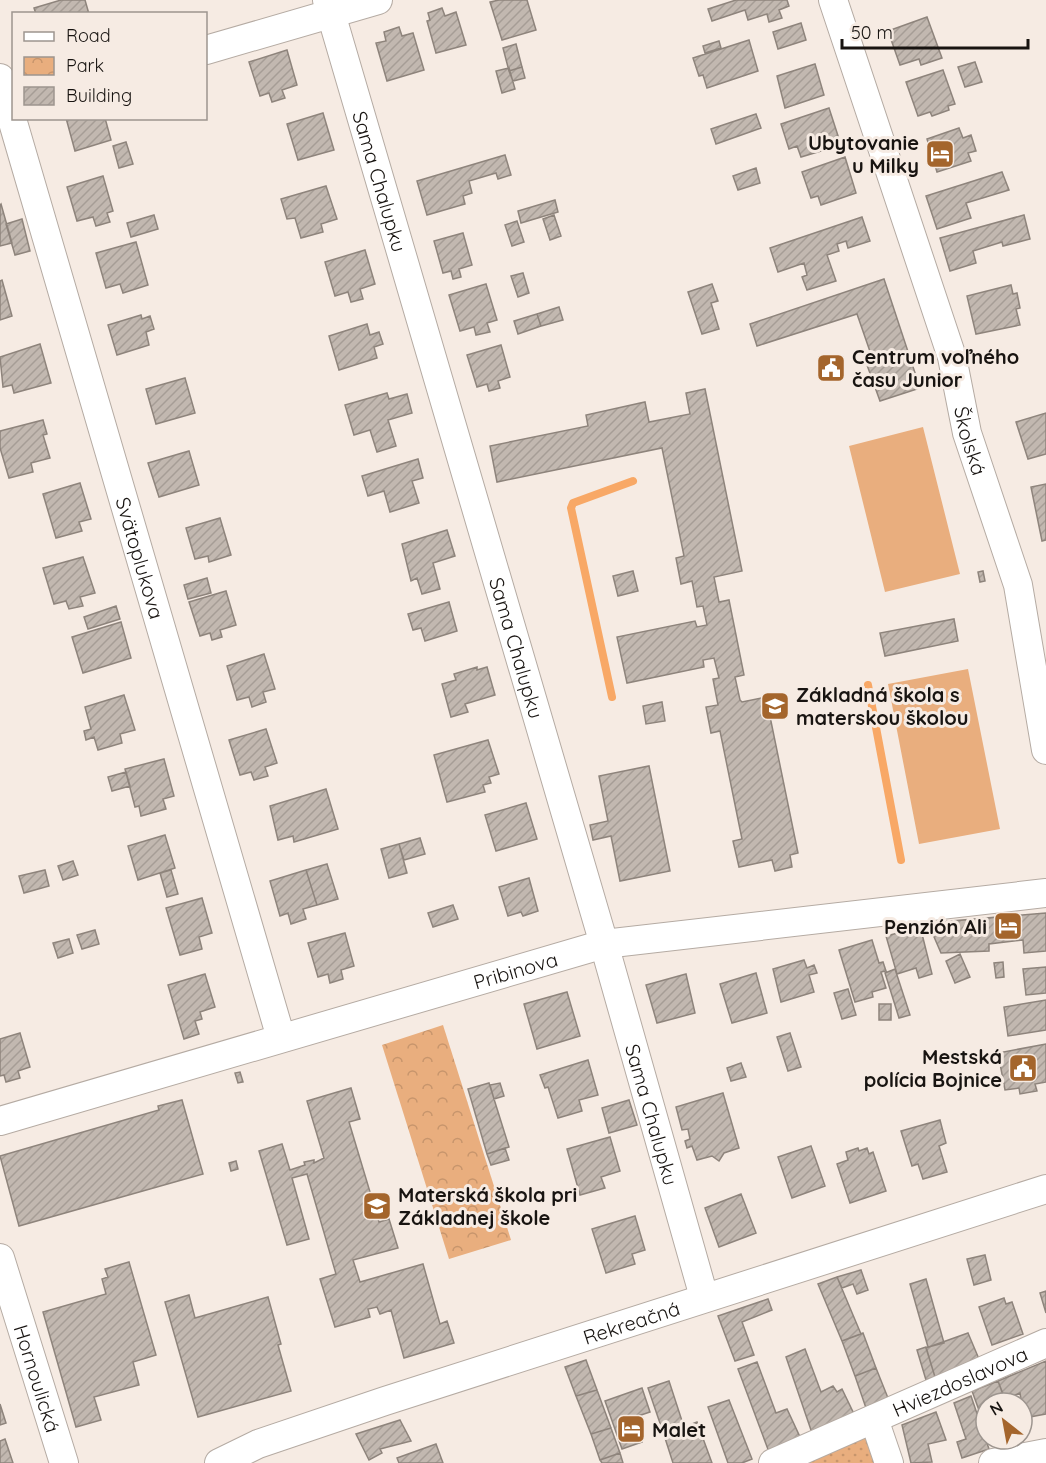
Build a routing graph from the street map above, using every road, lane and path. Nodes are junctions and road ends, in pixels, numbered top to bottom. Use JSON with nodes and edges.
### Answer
{"nodes":[{"id":1,"x":378,"y":0,"type":"edge"},
{"id":2,"x":833,"y":0,"type":"edge"},
{"id":3,"x":329,"y":7,"type":"edge"},
{"id":4,"x":207,"y":50,"type":"edge"},
{"id":5,"x":0,"y":78,"type":"edge"},
{"id":6,"x":7,"y":107,"type":"edge"},
{"id":7,"x":1046,"y":750,"type":"edge"},
{"id":8,"x":1046,"y":893,"type":"edge"},
{"id":9,"x":604,"y":944,"type":"junction"},
{"id":10,"x":281,"y":1038,"type":"junction"},
{"id":11,"x":0,"y":1121,"type":"edge"},
{"id":12,"x":1046,"y":1189,"type":"edge"},
{"id":13,"x":0,"y":1258,"type":"edge"},
{"id":14,"x":704,"y":1297,"type":"junction"},
{"id":15,"x":1046,"y":1343,"type":"edge"},
{"id":16,"x":874,"y":1419,"type":"junction"},
{"id":17,"x":1046,"y":1453,"type":"edge"},
{"id":18,"x":262,"y":1454,"type":"edge"},
{"id":19,"x":777,"y":1462,"type":"edge"},
{"id":20,"x":64,"y":1463,"type":"edge"},
{"id":21,"x":219,"y":1463,"type":"edge"},
{"id":22,"x":889,"y":1463,"type":"edge"},
{"id":23,"x":993,"y":1463,"type":"edge"}],
"edges":[{"from":1,"to":3,"type":"street"},
{"from":2,"to":7,"type":"street","name":"Školská"},
{"from":3,"to":4,"type":"street"},
{"from":3,"to":9,"type":"street","name":"Sama Chalupku"},
{"from":5,"to":6,"type":"street","name":"Svätoplukova"},
{"from":6,"to":10,"type":"street","name":"Svätoplukova"},
{"from":8,"to":9,"type":"street","name":"Pribinova"},
{"from":9,"to":10,"type":"street","name":"Pribinova"},
{"from":9,"to":14,"type":"street","name":"Sama Chalupku"},
{"from":10,"to":11,"type":"street","name":"Pribinova"},
{"from":12,"to":14,"type":"street","name":"Rekreačná"},
{"from":13,"to":20,"type":"street","name":"Hornoulická"},
{"from":14,"to":18,"type":"street","name":"Rekreačná"},
{"from":15,"to":16,"type":"street","name":"Hviezdoslavova"},
{"from":16,"to":19,"type":"street","name":"Hviezdoslavova"},
{"from":16,"to":22,"type":"street","name":"Hviezdoslavova"},
{"from":17,"to":23,"type":"street"},
{"from":18,"to":21,"type":"street","name":"Rekreačná"}]}
